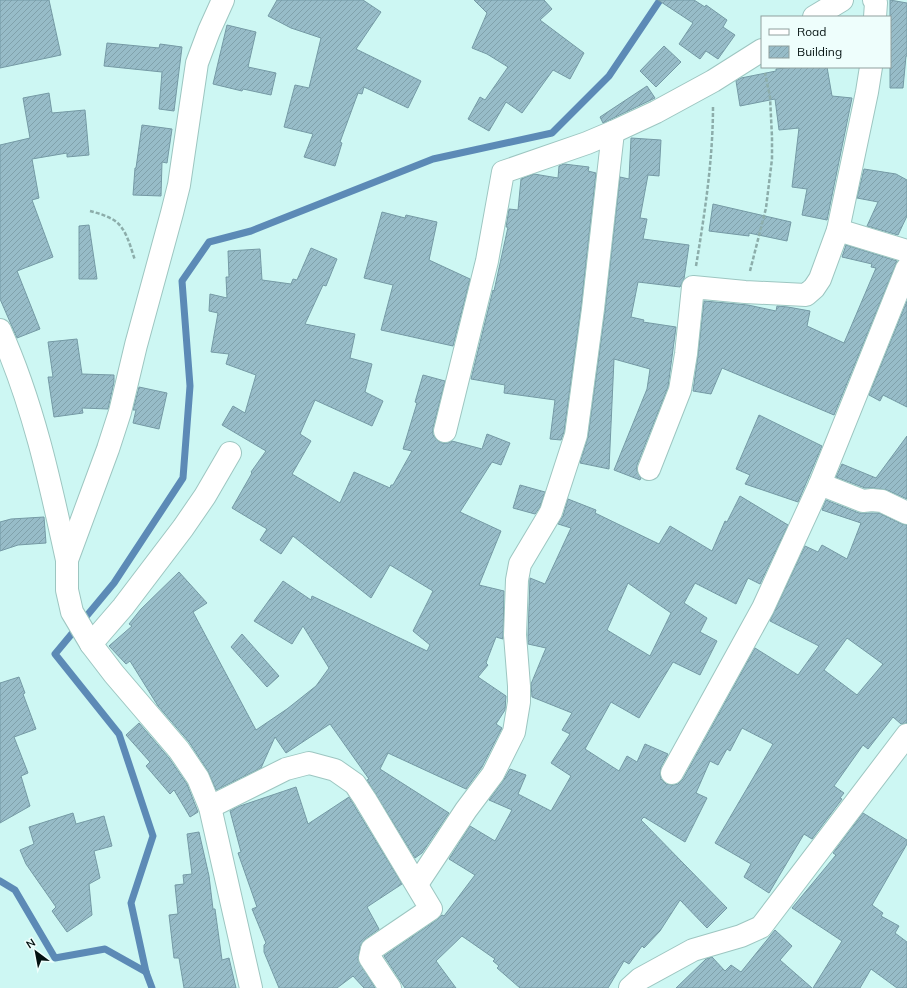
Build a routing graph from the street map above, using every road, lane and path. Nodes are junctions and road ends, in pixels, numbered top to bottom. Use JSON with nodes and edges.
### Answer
{"nodes":[{"id":1,"x":223,"y":0,"type":"edge"},
{"id":2,"x":842,"y":0,"type":"edge"},
{"id":3,"x":874,"y":0,"type":"edge"},
{"id":4,"x":816,"y":16,"type":"edge"},
{"id":5,"x":875,"y":16,"type":"edge"},
{"id":6,"x":761,"y":51,"type":"edge"},
{"id":7,"x":763,"y":68,"type":"edge"},
{"id":8,"x":871,"y":68,"type":"edge"},
{"id":9,"x":713,"y":81,"type":"junction"},
{"id":10,"x":613,"y":132,"type":"junction"},
{"id":11,"x":90,"y":210,"type":"dead end"},
{"id":12,"x":838,"y":230,"type":"junction"},
{"id":13,"x":907,"y":251,"type":"edge"},
{"id":14,"x":907,"y":268,"type":"edge"},
{"id":15,"x":693,"y":286,"type":"junction"},
{"id":16,"x":745,"y":292,"type":"junction"},
{"id":17,"x":150,"y":295,"type":"junction"},
{"id":18,"x":0,"y":330,"type":"edge"},
{"id":19,"x":445,"y":431,"type":"dead end"},
{"id":20,"x":230,"y":453,"type":"dead end"},
{"id":21,"x":649,"y":469,"type":"dead end"},
{"id":22,"x":820,"y":484,"type":"junction"},
{"id":23,"x":907,"y":513,"type":"edge"},
{"id":24,"x":67,"y":560,"type":"junction"},
{"id":25,"x":90,"y":642,"type":"junction"},
{"id":26,"x":907,"y":735,"type":"edge"},
{"id":27,"x":672,"y":773,"type":"dead end"},
{"id":28,"x":210,"y":807,"type":"junction"},
{"id":29,"x":417,"y":884,"type":"junction"},
{"id":30,"x":251,"y":988,"type":"edge"},
{"id":31,"x":390,"y":988,"type":"edge"},
{"id":32,"x":630,"y":988,"type":"edge"}],
"edges":[{"from":1,"to":17,"type":"street"},
{"from":2,"to":4,"type":"street"},
{"from":3,"to":5,"type":"street"},
{"from":6,"to":9,"type":"street"},
{"from":7,"to":16,"type":"path"},
{"from":8,"to":12,"type":"street"},
{"from":9,"to":10,"type":"street"},
{"from":9,"to":15,"type":"path"},
{"from":10,"to":19,"type":"street"},
{"from":10,"to":29,"type":"street"},
{"from":11,"to":17,"type":"path"},
{"from":12,"to":13,"type":"street"},
{"from":12,"to":16,"type":"street"},
{"from":14,"to":22,"type":"street"},
{"from":15,"to":16,"type":"street"},
{"from":15,"to":21,"type":"street"},
{"from":17,"to":24,"type":"street"},
{"from":18,"to":24,"type":"street"},
{"from":20,"to":25,"type":"street"},
{"from":22,"to":23,"type":"street"},
{"from":22,"to":27,"type":"street"},
{"from":24,"to":25,"type":"street"},
{"from":25,"to":28,"type":"street"},
{"from":26,"to":32,"type":"street"},
{"from":28,"to":29,"type":"street"},
{"from":28,"to":30,"type":"street"},
{"from":29,"to":31,"type":"street"}]}
